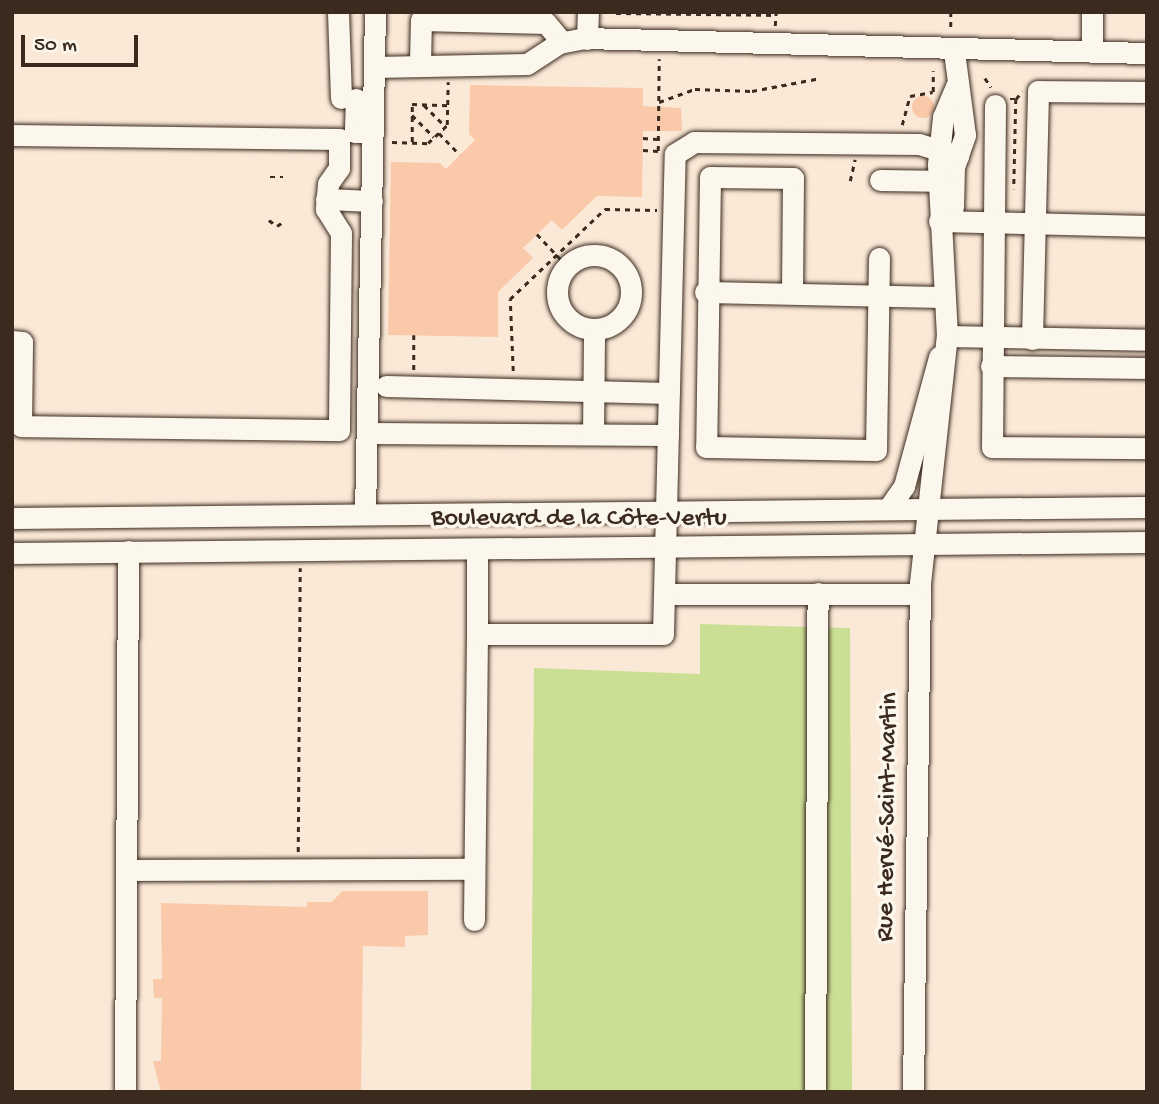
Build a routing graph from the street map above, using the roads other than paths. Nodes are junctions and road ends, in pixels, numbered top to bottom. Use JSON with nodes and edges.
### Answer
{"nodes":[{"id":1,"x":338,"y":12,"type":"edge"},
{"id":2,"x":374,"y":12,"type":"edge"},
{"id":3,"x":588,"y":12,"type":"edge"},
{"id":4,"x":1093,"y":12,"type":"edge"},
{"id":5,"x":419,"y":16,"type":"edge"},
{"id":6,"x":587,"y":38,"type":"junction"},
{"id":7,"x":562,"y":42,"type":"junction"},
{"id":8,"x":952,"y":43,"type":"junction"},
{"id":9,"x":1092,"y":52,"type":"junction"},
{"id":10,"x":1147,"y":53,"type":"edge"},
{"id":11,"x":419,"y":63,"type":"junction"},
{"id":12,"x":374,"y":66,"type":"junction"},
{"id":13,"x":1147,"y":92,"type":"edge"},
{"id":14,"x":995,"y":105,"type":"dead end"},
{"id":15,"x":12,"y":135,"type":"edge"},
{"id":16,"x":379,"y":137,"type":"junction"},
{"id":17,"x":950,"y":153,"type":"junction"},
{"id":18,"x":880,"y":185,"type":"dead end"},
{"id":19,"x":946,"y":186,"type":"junction"},
{"id":20,"x":327,"y":194,"type":"junction"},
{"id":21,"x":372,"y":196,"type":"junction"},
{"id":22,"x":945,"y":221,"type":"junction"},
{"id":23,"x":992,"y":223,"type":"junction"},
{"id":24,"x":1036,"y":224,"type":"junction"},
{"id":25,"x":1147,"y":226,"type":"edge"},
{"id":26,"x":880,"y":258,"type":"dead end"},
{"id":27,"x":705,"y":292,"type":"junction"},
{"id":28,"x":792,"y":293,"type":"junction"},
{"id":29,"x":879,"y":295,"type":"junction"},
{"id":30,"x":942,"y":298,"type":"junction"},
{"id":31,"x":594,"y":330,"type":"junction"},
{"id":32,"x":947,"y":336,"type":"junction"},
{"id":33,"x":991,"y":338,"type":"junction"},
{"id":34,"x":1032,"y":339,"type":"junction"},
{"id":35,"x":1147,"y":340,"type":"edge"},
{"id":36,"x":12,"y":341,"type":"edge"},
{"id":37,"x":991,"y":366,"type":"junction"},
{"id":38,"x":1147,"y":368,"type":"edge"},
{"id":39,"x":386,"y":386,"type":"dead end"},
{"id":40,"x":593,"y":391,"type":"junction"},
{"id":41,"x":669,"y":393,"type":"junction"},
{"id":42,"x":369,"y":433,"type":"junction"},
{"id":43,"x":593,"y":434,"type":"junction"},
{"id":44,"x":668,"y":435,"type":"junction"},
{"id":45,"x":1147,"y":448,"type":"edge"},
{"id":46,"x":1147,"y":507,"type":"edge"},
{"id":47,"x":888,"y":509,"type":"junction"},
{"id":48,"x":932,"y":509,"type":"junction"},
{"id":49,"x":667,"y":511,"type":"junction"},
{"id":50,"x":365,"y":514,"type":"junction"},
{"id":51,"x":12,"y":518,"type":"edge"},
{"id":52,"x":1147,"y":541,"type":"edge"},
{"id":53,"x":927,"y":545,"type":"junction"},
{"id":54,"x":668,"y":547,"type":"junction"},
{"id":55,"x":477,"y":549,"type":"junction"},
{"id":56,"x":128,"y":551,"type":"junction"},
{"id":57,"x":12,"y":553,"type":"edge"},
{"id":58,"x":818,"y":593,"type":"junction"},
{"id":59,"x":666,"y":594,"type":"junction"},
{"id":60,"x":920,"y":594,"type":"junction"},
{"id":61,"x":477,"y":634,"type":"junction"},
{"id":62,"x":474,"y":869,"type":"junction"},
{"id":63,"x":126,"y":870,"type":"junction"},
{"id":64,"x":474,"y":920,"type":"dead end"},
{"id":65,"x":125,"y":1092,"type":"edge"},
{"id":66,"x":816,"y":1092,"type":"edge"},
{"id":67,"x":913,"y":1092,"type":"edge"}],
"edges":[{"from":1,"to":16,"type":"street"},
{"from":2,"to":12,"type":"street"},
{"from":3,"to":6,"type":"street"},
{"from":4,"to":9,"type":"street"},
{"from":5,"to":7,"type":"street"},
{"from":5,"to":11,"type":"street"},
{"from":6,"to":7,"type":"street"},
{"from":6,"to":8,"type":"street"},
{"from":7,"to":11,"type":"street"},
{"from":8,"to":9,"type":"street"},
{"from":8,"to":17,"type":"street"},
{"from":9,"to":10,"type":"street"},
{"from":11,"to":12,"type":"street"},
{"from":12,"to":16,"type":"street"},
{"from":13,"to":24,"type":"street"},
{"from":14,"to":23,"type":"street"},
{"from":15,"to":20,"type":"street"},
{"from":16,"to":21,"type":"street"},
{"from":17,"to":19,"type":"street"},
{"from":17,"to":41,"type":"street"},
{"from":18,"to":19,"type":"street"},
{"from":19,"to":22,"type":"street"},
{"from":20,"to":21,"type":"street"},
{"from":20,"to":36,"type":"street"},
{"from":21,"to":42,"type":"street"},
{"from":22,"to":23,"type":"street"},
{"from":22,"to":30,"type":"street"},
{"from":23,"to":24,"type":"street"},
{"from":23,"to":33,"type":"street"},
{"from":24,"to":25,"type":"street"},
{"from":24,"to":34,"type":"street"},
{"from":26,"to":29,"type":"street"},
{"from":27,"to":28,"type":"street"},
{"from":27,"to":28,"type":"street"},
{"from":27,"to":29,"type":"street"},
{"from":28,"to":29,"type":"street"},
{"from":29,"to":30,"type":"street"},
{"from":30,"to":32,"type":"street"},
{"from":31,"to":31,"type":"street"},
{"from":31,"to":40,"type":"street"},
{"from":32,"to":33,"type":"street"},
{"from":32,"to":47,"type":"street"},
{"from":32,"to":48,"type":"street","name":"Rue Hervé-Saint-Martin"},
{"from":33,"to":34,"type":"street"},
{"from":33,"to":37,"type":"street"},
{"from":34,"to":35,"type":"street"},
{"from":37,"to":38,"type":"street"},
{"from":37,"to":45,"type":"street"},
{"from":39,"to":40,"type":"street"},
{"from":40,"to":41,"type":"street"},
{"from":40,"to":43,"type":"street"},
{"from":41,"to":44,"type":"street"},
{"from":42,"to":43,"type":"street"},
{"from":42,"to":50,"type":"street"},
{"from":43,"to":44,"type":"street"},
{"from":44,"to":49,"type":"street"},
{"from":46,"to":48,"type":"street","name":"Boulevard de la Côte-Vertu"},
{"from":47,"to":48,"type":"street","name":"Boulevard de la Côte-Vertu"},
{"from":47,"to":49,"type":"street","name":"Boulevard de la Côte-Vertu"},
{"from":48,"to":53,"type":"street","name":"Rue Hervé-Saint-Martin"},
{"from":49,"to":50,"type":"street","name":"Boulevard de la Côte-Vertu"},
{"from":49,"to":54,"type":"street"},
{"from":50,"to":51,"type":"street","name":"Boulevard de la Côte-Vertu"},
{"from":52,"to":53,"type":"street","name":"Boulevard de la Côte-Vertu"},
{"from":53,"to":54,"type":"street","name":"Boulevard de la Côte-Vertu"},
{"from":53,"to":60,"type":"street","name":"Rue Hervé-Saint-Martin"},
{"from":54,"to":55,"type":"street","name":"Boulevard de la Côte-Vertu"},
{"from":54,"to":59,"type":"street"},
{"from":55,"to":56,"type":"street","name":"Boulevard de la Côte-Vertu"},
{"from":55,"to":61,"type":"street"},
{"from":56,"to":57,"type":"street","name":"Boulevard de la Côte-Vertu"},
{"from":56,"to":63,"type":"street"},
{"from":58,"to":59,"type":"street"},
{"from":58,"to":60,"type":"street"},
{"from":58,"to":66,"type":"street"},
{"from":59,"to":61,"type":"street"},
{"from":60,"to":67,"type":"street","name":"Rue Hervé-Saint-Martin"},
{"from":61,"to":62,"type":"street"},
{"from":62,"to":63,"type":"street"},
{"from":62,"to":64,"type":"street"},
{"from":63,"to":65,"type":"street"}]}
